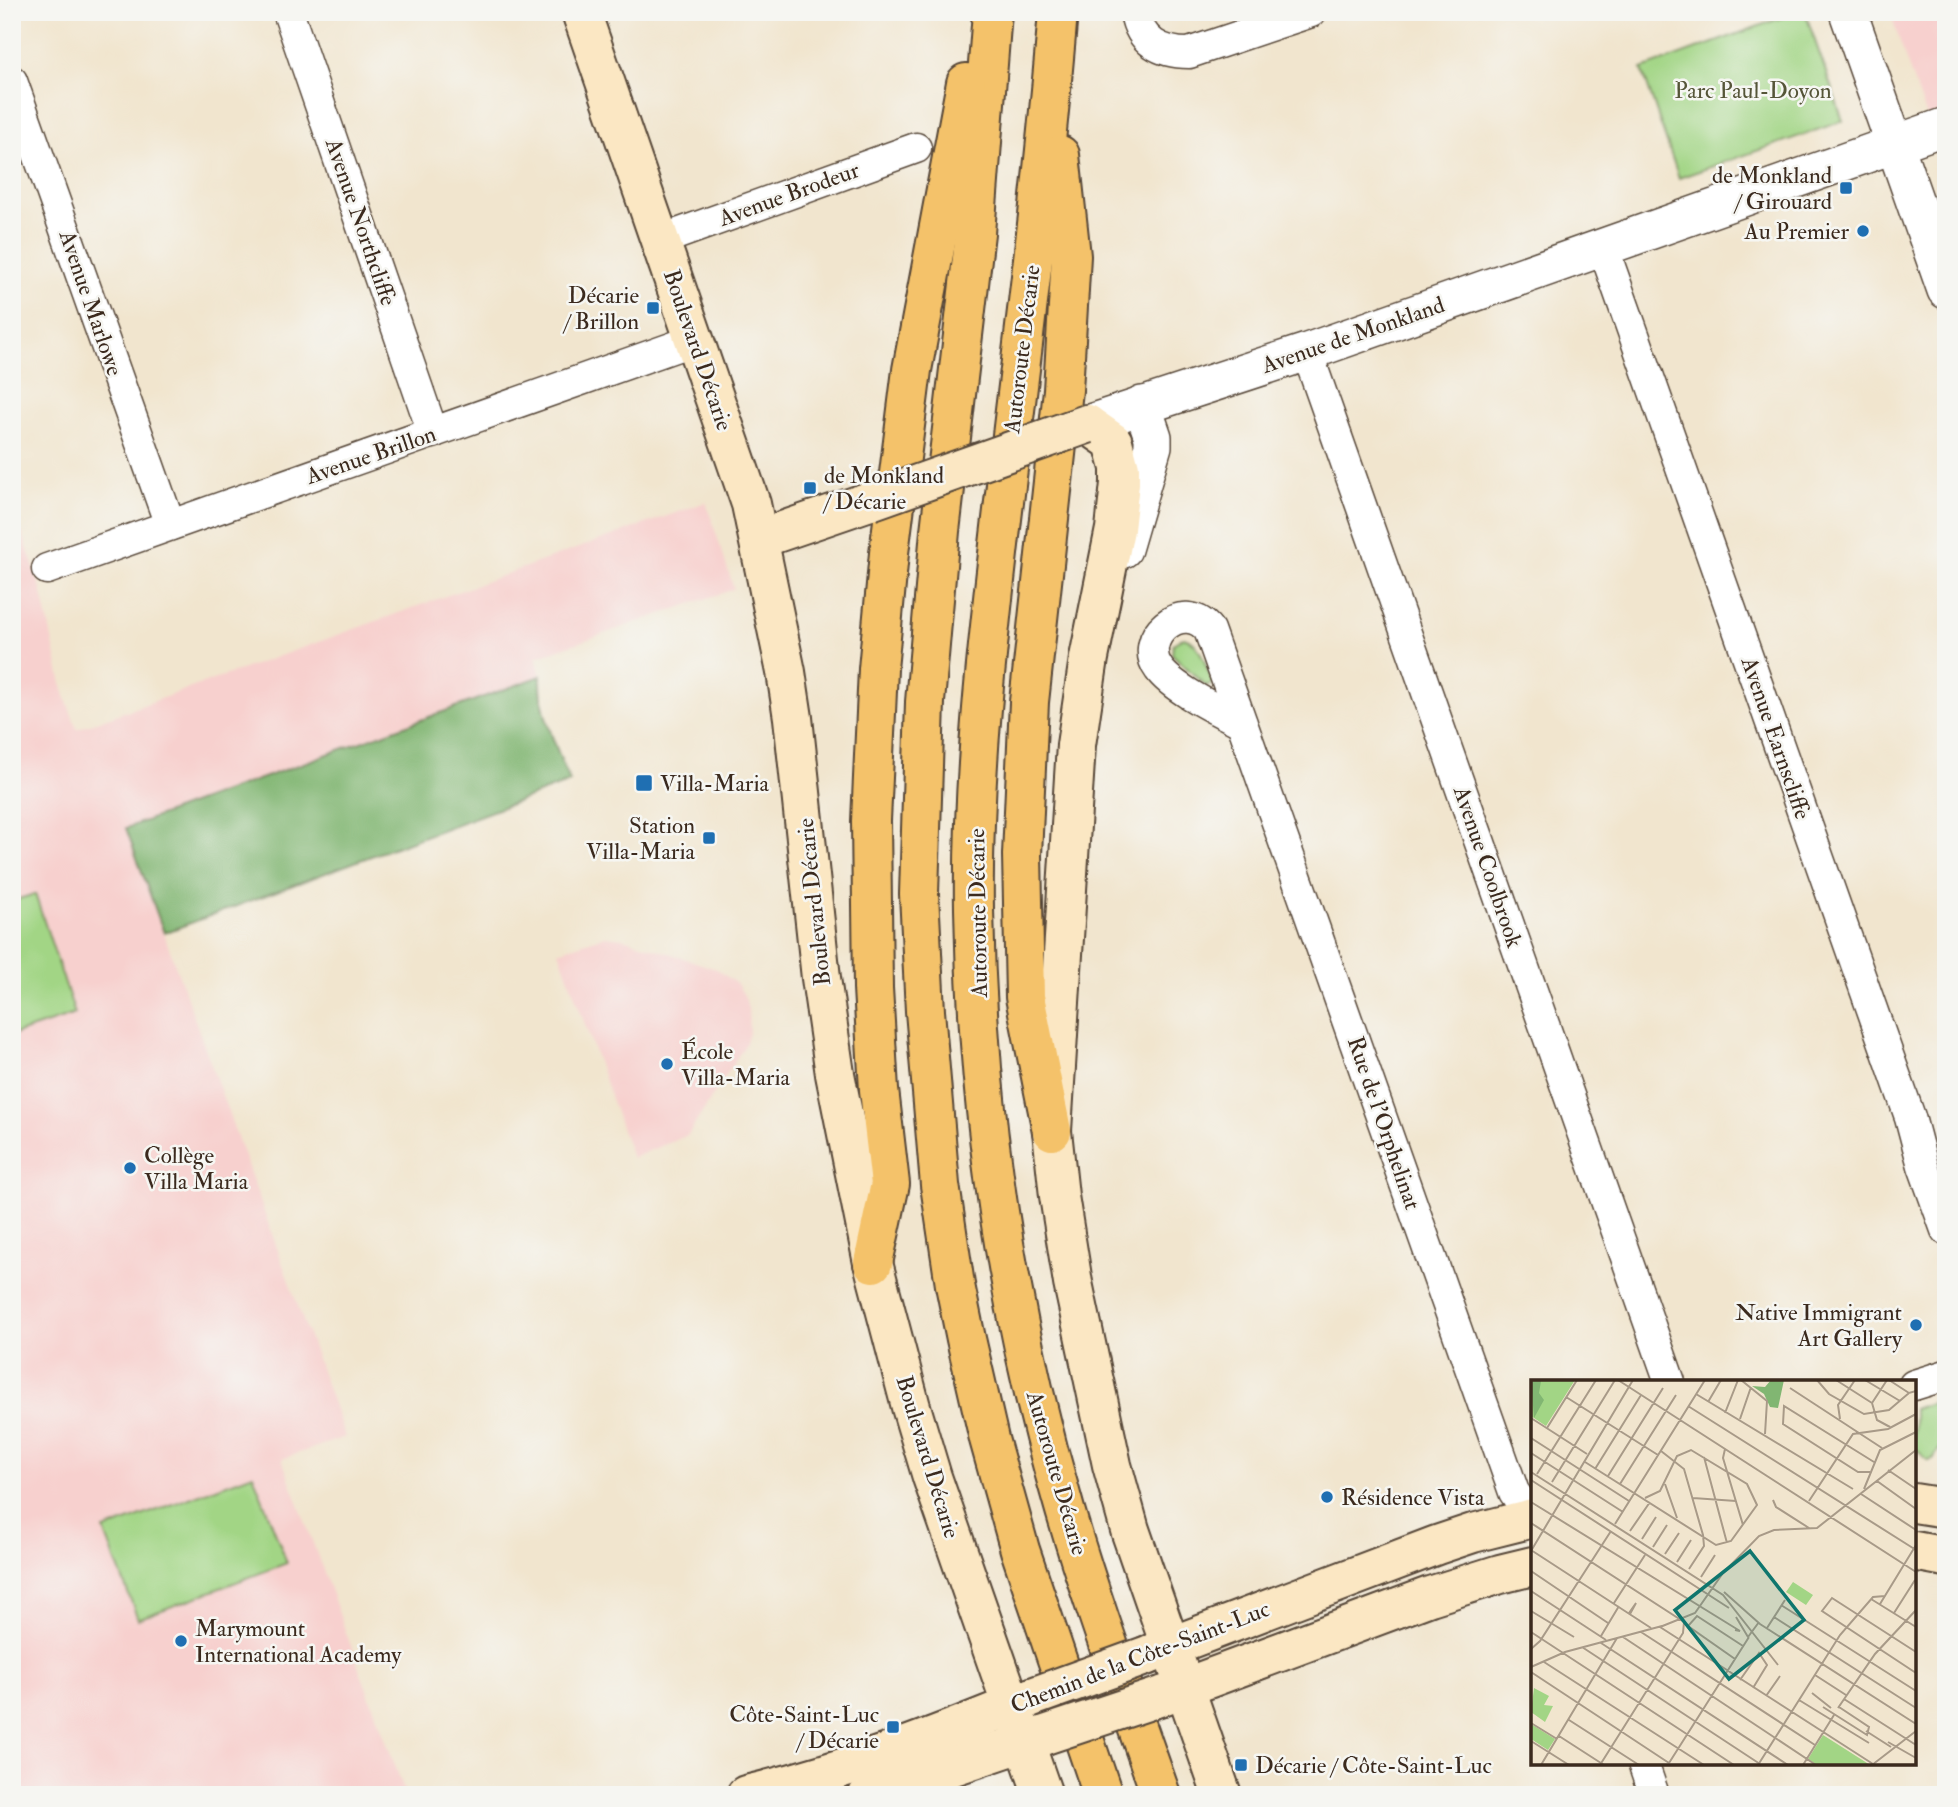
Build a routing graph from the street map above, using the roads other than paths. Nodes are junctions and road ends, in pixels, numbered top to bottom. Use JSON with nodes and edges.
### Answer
{"nodes":[{"id":1,"x":288,"y":12,"type":"edge"},
{"id":2,"x":581,"y":12,"type":"edge"},
{"id":3,"x":979,"y":12,"type":"edge"},
{"id":4,"x":992,"y":12,"type":"edge"},
{"id":5,"x":1058,"y":12,"type":"edge"},
{"id":6,"x":1135,"y":12,"type":"edge"},
{"id":7,"x":1311,"y":12,"type":"edge"},
{"id":8,"x":1848,"y":12,"type":"edge"},
{"id":9,"x":12,"y":81,"type":"edge"},
{"id":10,"x":1051,"y":83,"type":"junction"},
{"id":11,"x":1946,"y":126,"type":"edge"},
{"id":12,"x":1894,"y":145,"type":"junction"},
{"id":13,"x":916,"y":148,"type":"dead end"},
{"id":14,"x":661,"y":240,"type":"junction"},
{"id":15,"x":1603,"y":247,"type":"junction"},
{"id":16,"x":1946,"y":290,"type":"edge"},
{"id":17,"x":694,"y":340,"type":"junction"},
{"id":18,"x":1307,"y":352,"type":"junction"},
{"id":19,"x":1142,"y":405,"type":"junction"},
{"id":20,"x":1087,"y":424,"type":"junction"},
{"id":21,"x":433,"y":433,"type":"junction"},
{"id":22,"x":170,"y":525,"type":"junction"},
{"id":23,"x":759,"y":540,"type":"junction"},
{"id":24,"x":47,"y":569,"type":"dead end"},
{"id":25,"x":1095,"y":631,"type":"junction"},
{"id":26,"x":1241,"y":723,"type":"dead end"},
{"id":27,"x":1052,"y":1131,"type":"junction"},
{"id":28,"x":1946,"y":1230,"type":"edge"},
{"id":29,"x":873,"y":1263,"type":"junction"},
{"id":30,"x":1946,"y":1374,"type":"edge"},
{"id":31,"x":1669,"y":1380,"type":"edge"},
{"id":32,"x":1916,"y":1384,"type":"edge"},
{"id":33,"x":1916,"y":1503,"type":"edge"},
{"id":34,"x":1946,"y":1508,"type":"edge"},
{"id":35,"x":1531,"y":1516,"type":"edge"},
{"id":36,"x":1531,"y":1519,"type":"edge"},
{"id":37,"x":1916,"y":1551,"type":"edge"},
{"id":38,"x":1946,"y":1557,"type":"edge"},
{"id":39,"x":1531,"y":1567,"type":"edge"},
{"id":40,"x":1159,"y":1651,"type":"junction"},
{"id":41,"x":1173,"y":1692,"type":"junction"},
{"id":42,"x":1021,"y":1701,"type":"junction"},
{"id":43,"x":1034,"y":1739,"type":"junction"},
{"id":44,"x":1644,"y":1765,"type":"edge"},
{"id":45,"x":746,"y":1795,"type":"edge"},
{"id":46,"x":869,"y":1795,"type":"edge"},
{"id":47,"x":1043,"y":1795,"type":"edge"},
{"id":48,"x":1103,"y":1795,"type":"edge"},
{"id":49,"x":1161,"y":1795,"type":"edge"},
{"id":50,"x":1222,"y":1795,"type":"edge"},
{"id":51,"x":1654,"y":1795,"type":"edge"}],
"edges":[{"from":1,"to":21,"type":"street","name":"Avenue Northcliffe"},
{"from":2,"to":14,"type":"main road","name":"Boulevard Décarie"},
{"from":3,"to":29,"type":"highway"},
{"from":4,"to":48,"type":"highway"},
{"from":5,"to":10,"type":"highway","name":"Autoroute Décarie"},
{"from":6,"to":7,"type":"street"},
{"from":8,"to":12,"type":"street"},
{"from":9,"to":22,"type":"street","name":"Avenue Marlowe"},
{"from":10,"to":27,"type":"highway"},
{"from":10,"to":49,"type":"highway","name":"Autoroute Décarie"},
{"from":11,"to":12,"type":"street","name":"Avenue de Monkland"},
{"from":12,"to":15,"type":"street","name":"Avenue de Monkland"},
{"from":12,"to":16,"type":"street"},
{"from":13,"to":14,"type":"street","name":"Avenue Brodeur"},
{"from":14,"to":17,"type":"main road","name":"Boulevard Décarie"},
{"from":15,"to":18,"type":"street","name":"Avenue de Monkland"},
{"from":15,"to":28,"type":"street","name":"Avenue Earnscliffe"},
{"from":17,"to":21,"type":"street","name":"Avenue Brillon"},
{"from":17,"to":23,"type":"main road","name":"Boulevard Décarie"},
{"from":18,"to":19,"type":"street","name":"Avenue de Monkland"},
{"from":18,"to":31,"type":"street","name":"Avenue Coolbrook"},
{"from":19,"to":20,"type":"street","name":"Avenue de Monkland"},
{"from":19,"to":25,"type":"street"},
{"from":20,"to":23,"type":"main road","name":"Avenue de Monkland","bridge":true},
{"from":20,"to":25,"type":"main road"},
{"from":21,"to":22,"type":"street","name":"Avenue Brillon"},
{"from":22,"to":24,"type":"street","name":"Avenue Brillon"},
{"from":23,"to":29,"type":"main road","name":"Boulevard Décarie"},
{"from":25,"to":27,"type":"main road"},
{"from":26,"to":35,"type":"street","name":"Rue de l'Orphelinat"},
{"from":27,"to":40,"type":"main road"},
{"from":29,"to":42,"type":"main road","name":"Boulevard Décarie"},
{"from":30,"to":32,"type":"street"},
{"from":33,"to":34,"type":"main road"},
{"from":36,"to":40,"type":"main road","name":"Chemin de la Côte-Saint-Luc"},
{"from":37,"to":38,"type":"main road"},
{"from":39,"to":41,"type":"main road","name":"Chemin de la Côte-Saint-Luc"},
{"from":40,"to":41,"type":"main road"},
{"from":40,"to":42,"type":"main road","name":"Chemin de la Côte-Saint-Luc","bridge":true},
{"from":41,"to":43,"type":"main road","name":"Chemin de la Côte-Saint-Luc","bridge":true},
{"from":41,"to":50,"type":"main road"},
{"from":42,"to":43,"type":"main road","name":"Boulevard Décarie"},
{"from":42,"to":45,"type":"main road","name":"Chemin de la Côte-Saint-Luc"},
{"from":43,"to":46,"type":"main road","name":"Chemin de la Côte-Saint-Luc"},
{"from":43,"to":47,"type":"main road","name":"Boulevard Décarie"},
{"from":44,"to":51,"type":"street"}]}
